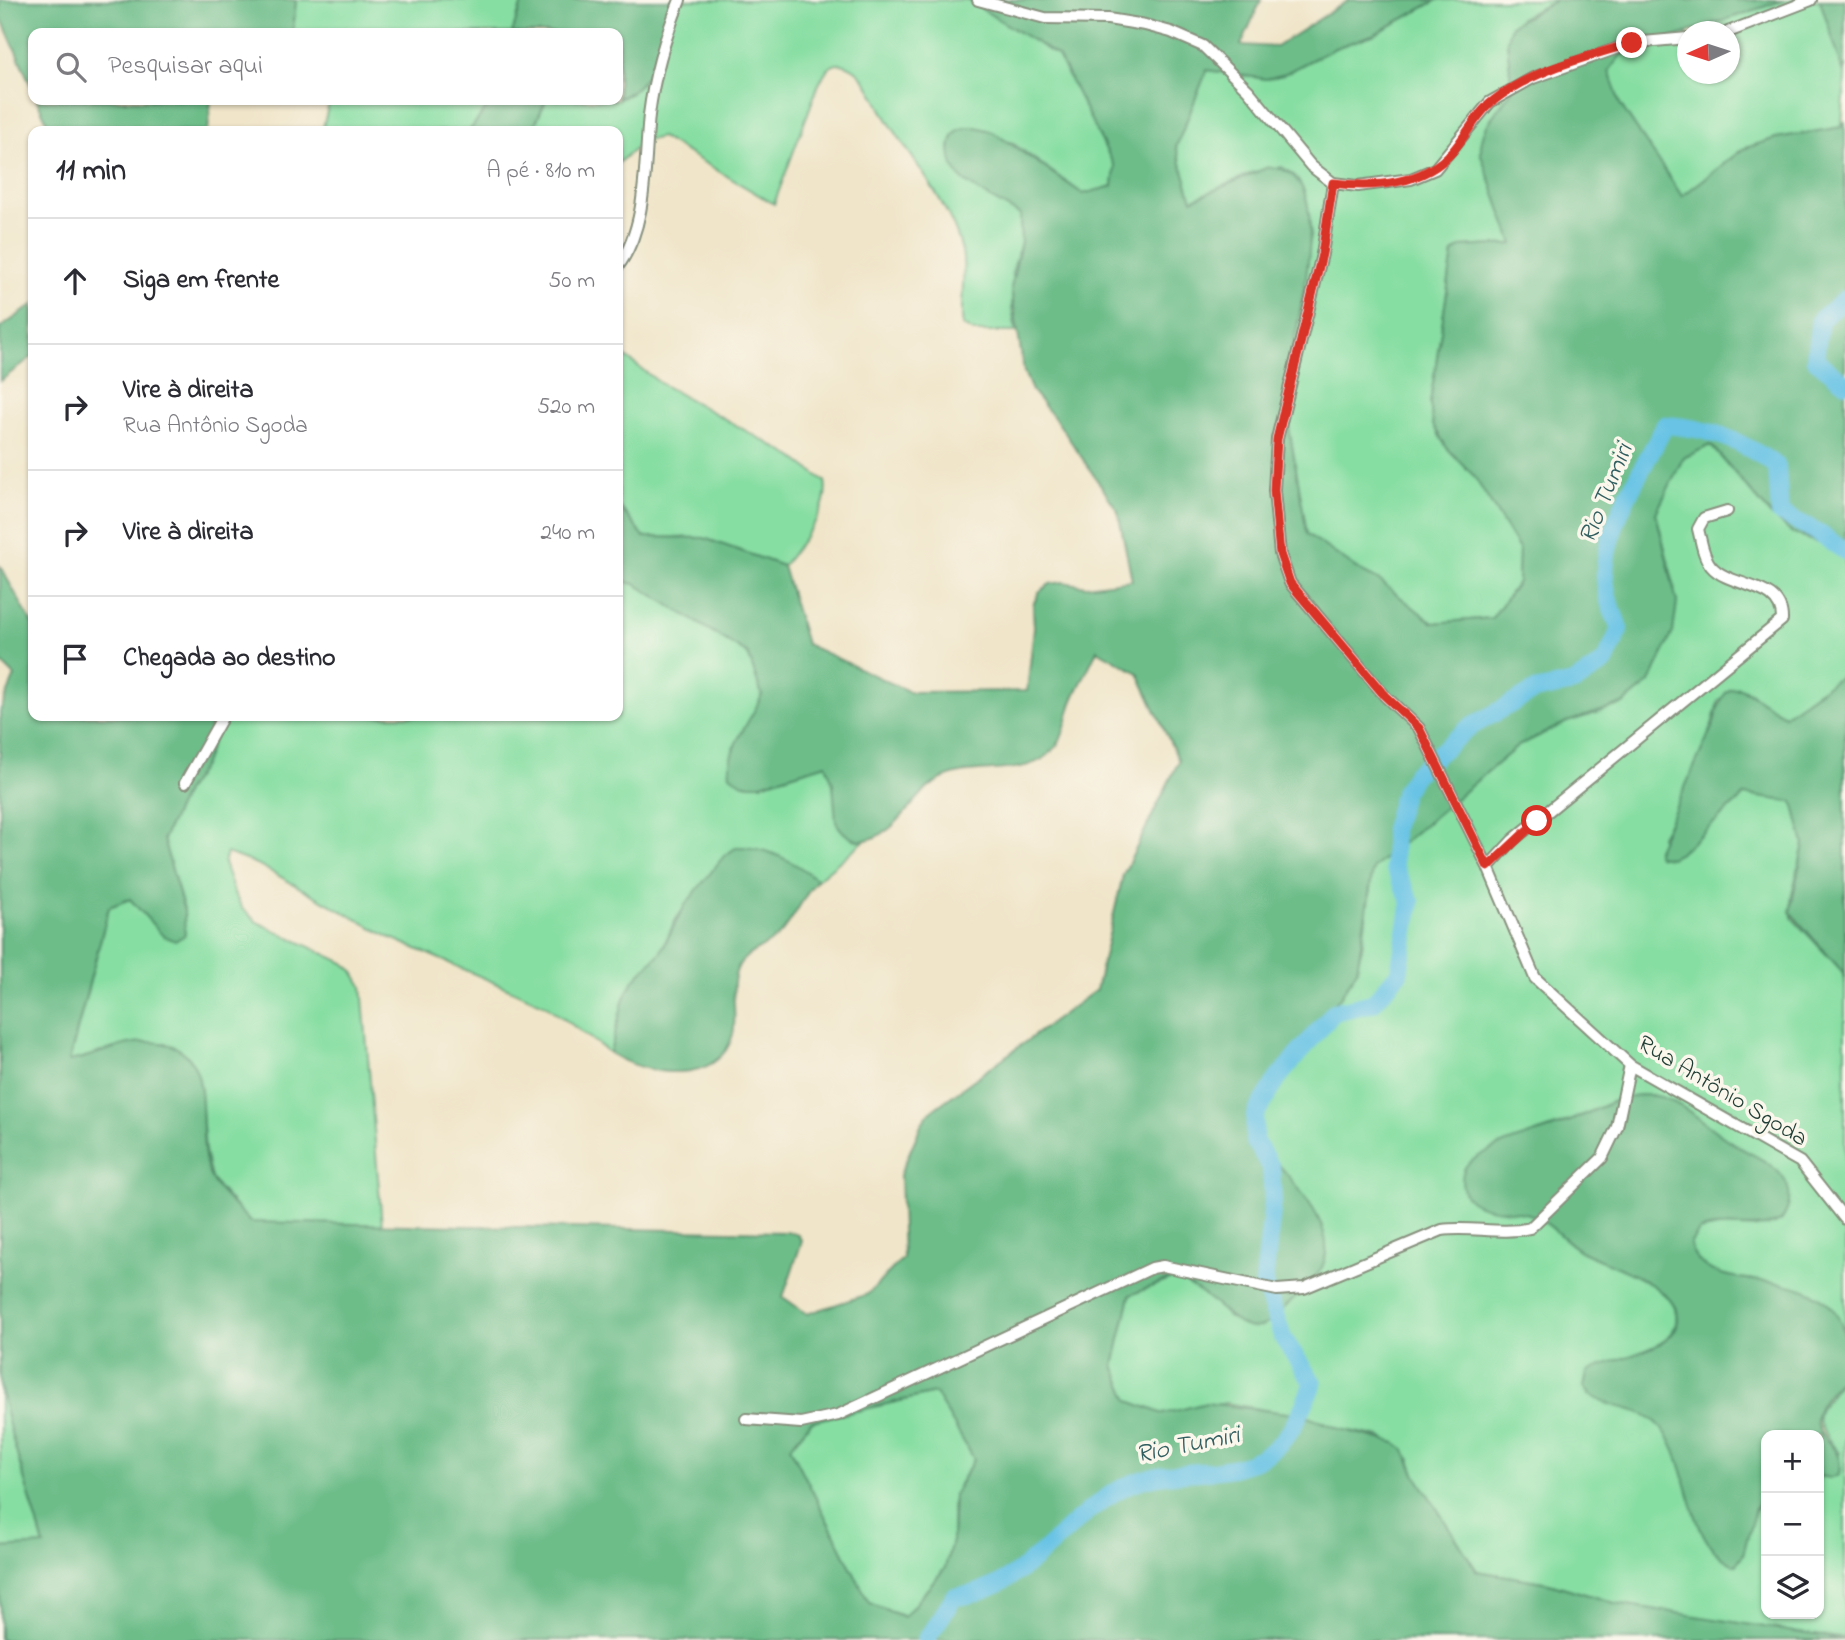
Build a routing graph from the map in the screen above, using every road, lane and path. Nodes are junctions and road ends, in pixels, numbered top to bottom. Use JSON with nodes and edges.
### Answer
{"nodes":[{"id":1,"x":680,"y":0,"type":"edge"},
{"id":2,"x":978,"y":0,"type":"edge"},
{"id":3,"x":1811,"y":0,"type":"edge"},
{"id":4,"x":1740,"y":27,"type":"edge"},
{"id":5,"x":1677,"y":39,"type":"edge"},
{"id":6,"x":1333,"y":183,"type":"junction"},
{"id":7,"x":623,"y":257,"type":"edge"},
{"id":8,"x":1727,"y":511,"type":"dead end"},
{"id":9,"x":220,"y":721,"type":"edge"},
{"id":10,"x":185,"y":783,"type":"dead end"},
{"id":11,"x":1488,"y":867,"type":"junction"},
{"id":12,"x":1630,"y":1065,"type":"junction"},
{"id":13,"x":1845,"y":1219,"type":"edge"},
{"id":14,"x":746,"y":1419,"type":"dead end"}],
"edges":[{"from":1,"to":7,"type":"street"},
{"from":2,"to":6,"type":"street"},
{"from":3,"to":4,"type":"street"},
{"from":5,"to":6,"type":"street"},
{"from":6,"to":11,"type":"street","name":"Rua Antônio Sgoda"},
{"from":8,"to":11,"type":"street"},
{"from":9,"to":10,"type":"street"},
{"from":11,"to":12,"type":"street","name":"Rua Antônio Sgoda"},
{"from":12,"to":13,"type":"street","name":"Rua Antônio Sgoda"},
{"from":12,"to":14,"type":"street"}]}
